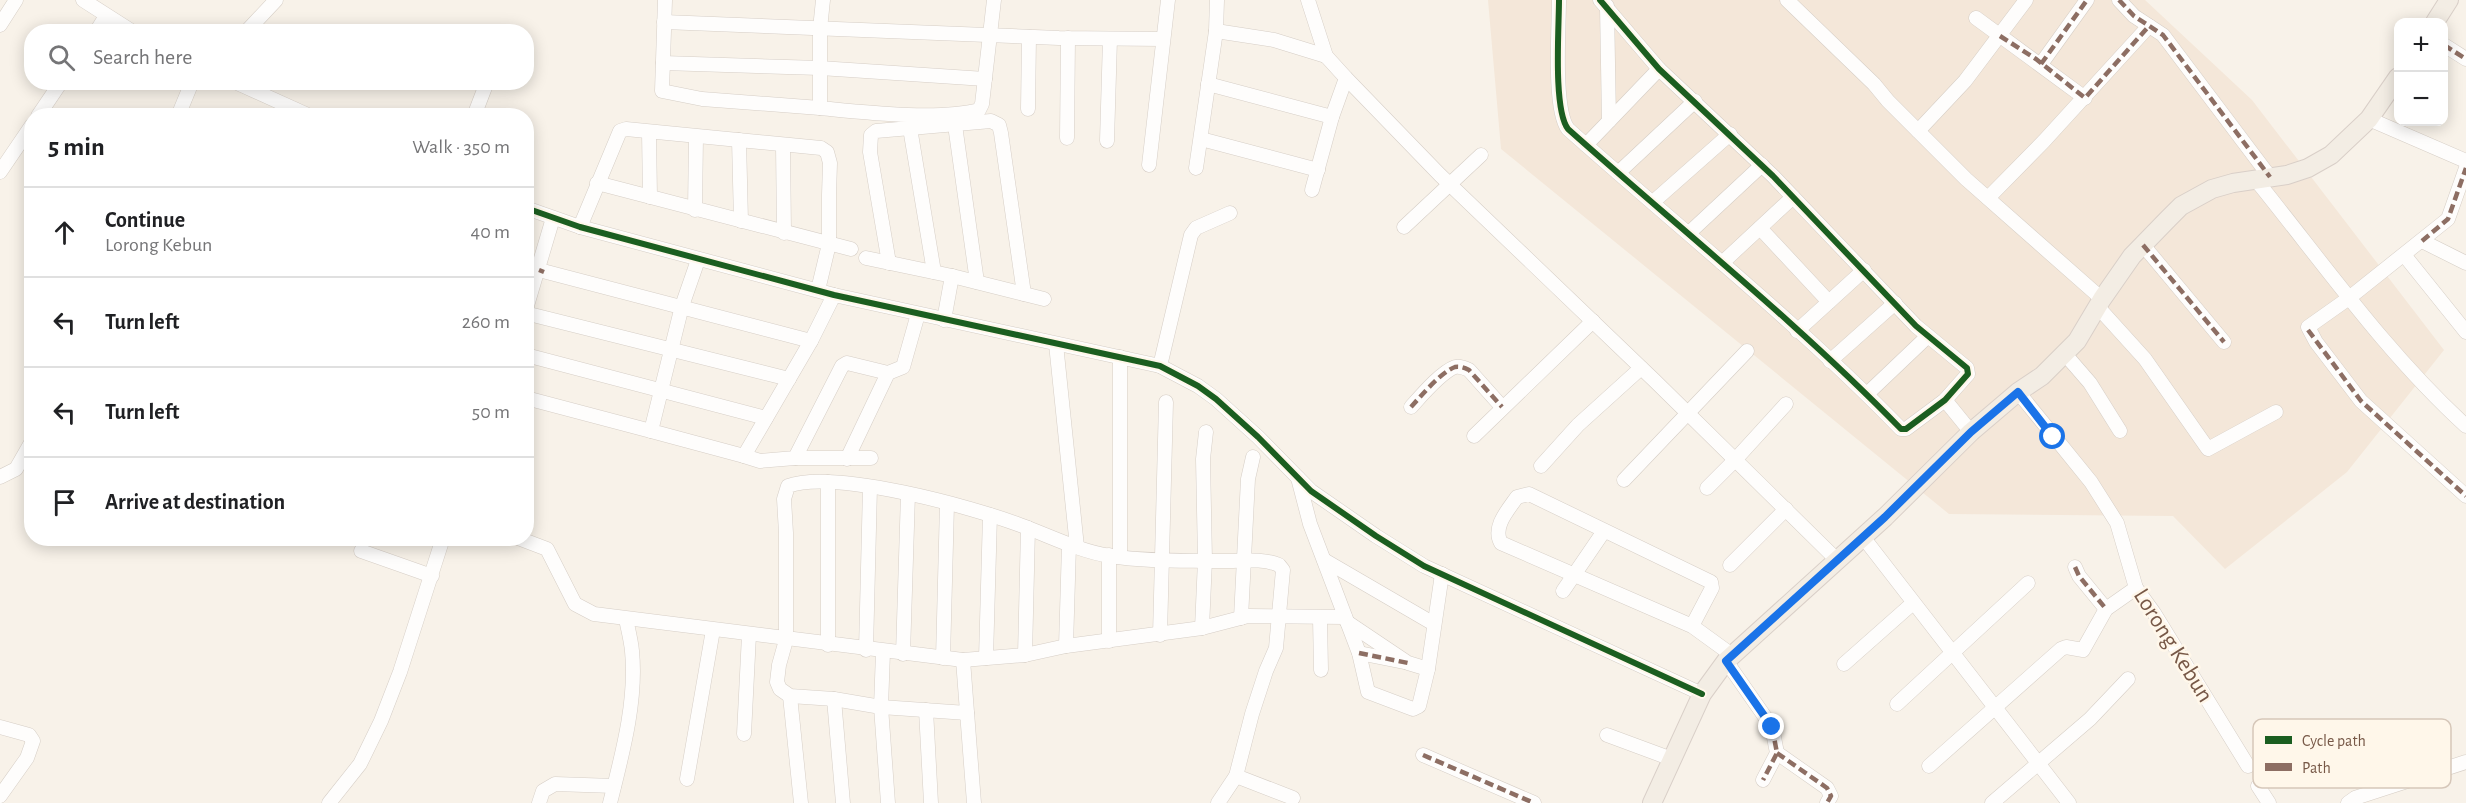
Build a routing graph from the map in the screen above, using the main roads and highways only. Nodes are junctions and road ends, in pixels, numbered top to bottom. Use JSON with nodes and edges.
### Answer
{"nodes":[{"id":1,"x":2449,"y":0,"type":"edge"},
{"id":2,"x":2438,"y":18,"type":"edge"},
{"id":3,"x":2394,"y":83,"type":"edge"},
{"id":4,"x":1652,"y":803,"type":"edge"}],
"edges":[{"from":1,"to":2,"type":"main road"},
{"from":3,"to":4,"type":"main road"}]}
